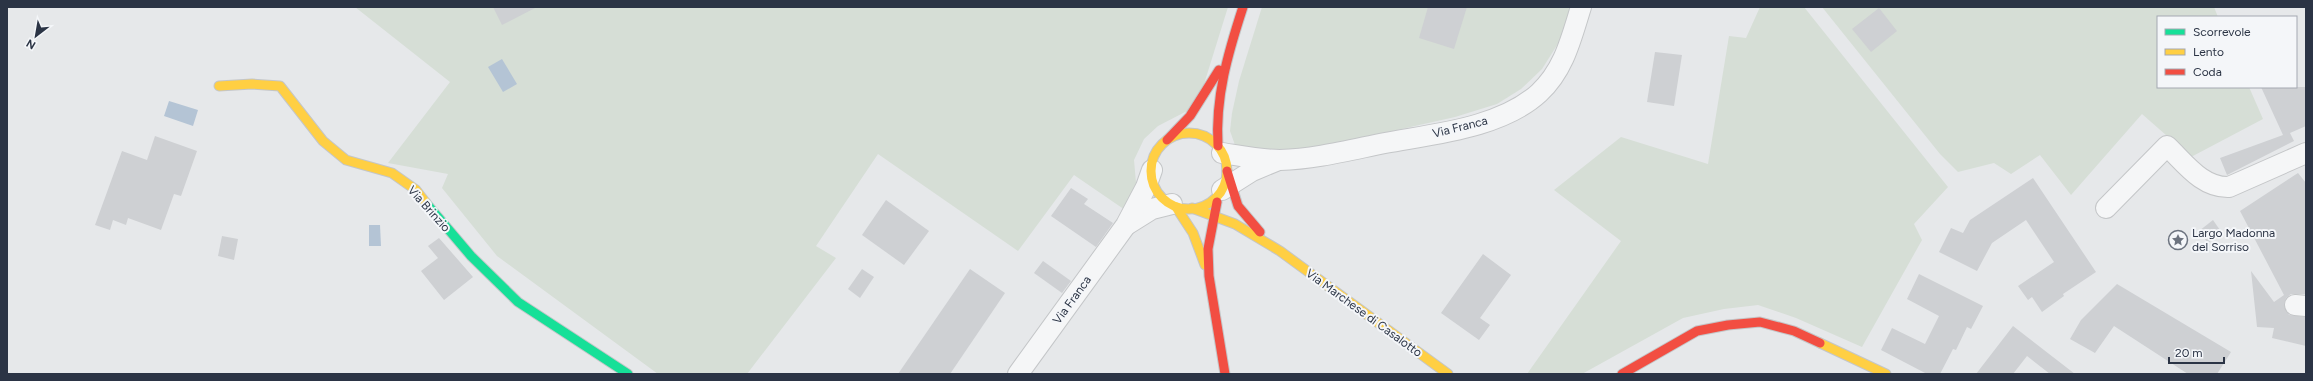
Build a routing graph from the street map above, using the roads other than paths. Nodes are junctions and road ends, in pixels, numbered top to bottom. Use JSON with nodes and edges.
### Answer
{"nodes":[{"id":1,"x":1242,"y":7,"type":"edge"},
{"id":2,"x":1580,"y":7,"type":"edge"},
{"id":3,"x":1226,"y":58,"type":"junction"},
{"id":4,"x":219,"y":86,"type":"dead end"},
{"id":5,"x":1166,"y":141,"type":"junction"},
{"id":6,"x":2306,"y":153,"type":"edge"},
{"id":7,"x":1279,"y":160,"type":"junction"},
{"id":8,"x":1152,"y":170,"type":"junction"},
{"id":9,"x":1252,"y":171,"type":"junction"},
{"id":10,"x":1223,"y":173,"type":"junction"},
{"id":11,"x":1174,"y":205,"type":"junction"},
{"id":12,"x":1238,"y":206,"type":"junction"},
{"id":13,"x":1192,"y":208,"type":"junction"},
{"id":14,"x":2106,"y":208,"type":"dead end"},
{"id":15,"x":1214,"y":215,"type":"junction"},
{"id":16,"x":1126,"y":225,"type":"junction"},
{"id":17,"x":1280,"y":251,"type":"junction"},
{"id":18,"x":1209,"y":276,"type":"junction"},
{"id":19,"x":628,"y":374,"type":"edge"},
{"id":20,"x":1018,"y":374,"type":"edge"},
{"id":21,"x":1225,"y":374,"type":"edge"},
{"id":22,"x":1448,"y":374,"type":"edge"},
{"id":23,"x":1622,"y":374,"type":"edge"},
{"id":24,"x":1886,"y":374,"type":"edge"}],
"edges":[{"from":1,"to":3,"type":"street"},
{"from":2,"to":7,"type":"street","name":"Via Franca"},
{"from":3,"to":5,"type":"street"},
{"from":3,"to":10,"type":"street"},
{"from":4,"to":19,"type":"street","name":"Via Brinzio"},
{"from":5,"to":8,"type":"street"},
{"from":5,"to":10,"type":"street"},
{"from":6,"to":14,"type":"street"},
{"from":7,"to":9,"type":"street"},
{"from":7,"to":10,"type":"street"},
{"from":8,"to":11,"type":"street"},
{"from":8,"to":16,"type":"street"},
{"from":9,"to":10,"type":"street"},
{"from":9,"to":12,"type":"street"},
{"from":10,"to":12,"type":"street"},
{"from":10,"to":13,"type":"street"},
{"from":10,"to":15,"type":"street"},
{"from":11,"to":13,"type":"street"},
{"from":11,"to":16,"type":"street"},
{"from":11,"to":18,"type":"street"},
{"from":12,"to":17,"type":"street"},
{"from":13,"to":15,"type":"street"},
{"from":15,"to":17,"type":"street"},
{"from":15,"to":18,"type":"street"},
{"from":16,"to":20,"type":"street","name":"Via Franca"},
{"from":17,"to":22,"type":"street","name":"Via Marchese di Casalotto"},
{"from":18,"to":21,"type":"street"},
{"from":23,"to":24,"type":"street"}]}
